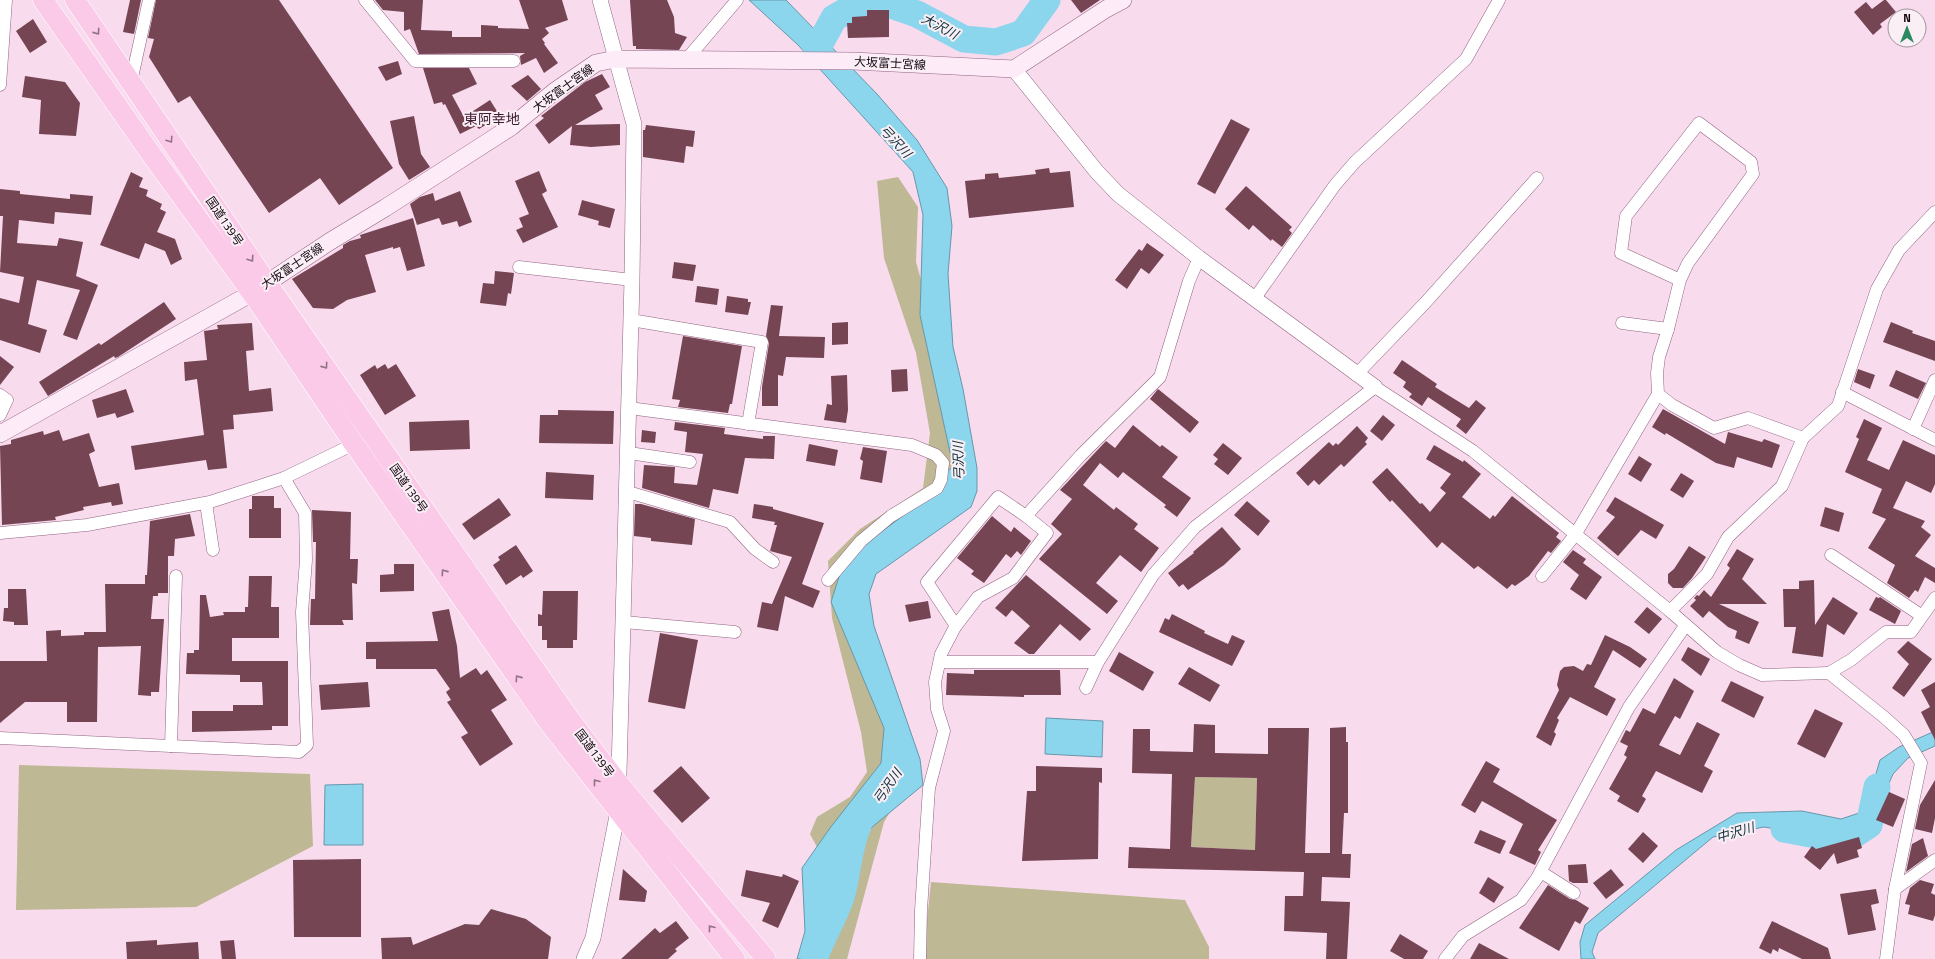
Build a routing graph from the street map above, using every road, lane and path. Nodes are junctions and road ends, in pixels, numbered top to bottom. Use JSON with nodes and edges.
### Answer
{"nodes":[{"id":1,"x":6,"y":0,"type":"edge"},
{"id":2,"x":43,"y":0,"type":"edge"},
{"id":3,"x":75,"y":0,"type":"edge"},
{"id":4,"x":149,"y":0,"type":"edge"},
{"id":5,"x":364,"y":0,"type":"edge"},
{"id":6,"x":600,"y":0,"type":"edge"},
{"id":7,"x":736,"y":0,"type":"edge"},
{"id":8,"x":1123,"y":0,"type":"edge"},
{"id":9,"x":1499,"y":0,"type":"edge"},
{"id":10,"x":1104,"y":4,"type":"edge"},
{"id":11,"x":615,"y":59,"type":"junction"},
{"id":12,"x":686,"y":60,"type":"junction"},
{"id":13,"x":514,"y":61,"type":"dead end"},
{"id":14,"x":1014,"y":70,"type":"junction"},
{"id":15,"x":131,"y":82,"type":"junction"},
{"id":16,"x":0,"y":85,"type":"edge"},
{"id":17,"x":1537,"y":178,"type":"dead end"},
{"id":18,"x":1935,"y":212,"type":"edge"},
{"id":19,"x":1199,"y":258,"type":"junction"},
{"id":20,"x":519,"y":267,"type":"dead end"},
{"id":21,"x":632,"y":280,"type":"junction"},
{"id":22,"x":1680,"y":280,"type":"junction"},
{"id":23,"x":259,"y":288,"type":"junction"},
{"id":24,"x":1255,"y":298,"type":"junction"},
{"id":25,"x":631,"y":320,"type":"junction"},
{"id":26,"x":1622,"y":323,"type":"dead end"},
{"id":27,"x":1668,"y":329,"type":"junction"},
{"id":28,"x":1356,"y":375,"type":"junction"},
{"id":29,"x":1935,"y":380,"type":"edge"},
{"id":30,"x":1375,"y":387,"type":"junction"},
{"id":31,"x":1842,"y":392,"type":"junction"},
{"id":32,"x":1658,"y":394,"type":"junction"},
{"id":33,"x":0,"y":395,"type":"edge"},
{"id":34,"x":629,"y":408,"type":"junction"},
{"id":35,"x":0,"y":415,"type":"edge"},
{"id":36,"x":748,"y":424,"type":"junction"},
{"id":37,"x":1913,"y":429,"type":"junction"},
{"id":38,"x":0,"y":434,"type":"edge"},
{"id":39,"x":1803,"y":438,"type":"junction"},
{"id":40,"x":1935,"y":440,"type":"edge"},
{"id":41,"x":354,"y":444,"type":"junction"},
{"id":42,"x":628,"y":453,"type":"junction"},
{"id":43,"x":690,"y":462,"type":"dead end"},
{"id":44,"x":284,"y":478,"type":"junction"},
{"id":45,"x":628,"y":492,"type":"junction"},
{"id":46,"x":206,"y":503,"type":"junction"},
{"id":47,"x":1026,"y":516,"type":"junction"},
{"id":48,"x":0,"y":534,"type":"edge"},
{"id":49,"x":1575,"y":535,"type":"junction"},
{"id":50,"x":213,"y":550,"type":"dead end"},
{"id":51,"x":1831,"y":554,"type":"dead end"},
{"id":52,"x":773,"y":562,"type":"dead end"},
{"id":53,"x":176,"y":576,"type":"dead end"},
{"id":54,"x":1542,"y":576,"type":"dead end"},
{"id":55,"x":828,"y":580,"type":"dead end"},
{"id":56,"x":1935,"y":598,"type":"edge"},
{"id":57,"x":1670,"y":611,"type":"junction"},
{"id":58,"x":1922,"y":616,"type":"junction"},
{"id":59,"x":624,"y":622,"type":"junction"},
{"id":60,"x":956,"y":626,"type":"junction"},
{"id":61,"x":1685,"y":626,"type":"junction"},
{"id":62,"x":735,"y":632,"type":"dead end"},
{"id":63,"x":940,"y":662,"type":"junction"},
{"id":64,"x":1098,"y":662,"type":"junction"},
{"id":65,"x":1829,"y":673,"type":"junction"},
{"id":66,"x":1086,"y":688,"type":"dead end"},
{"id":67,"x":0,"y":738,"type":"edge"},
{"id":68,"x":171,"y":746,"type":"junction"},
{"id":69,"x":619,"y":784,"type":"junction"},
{"id":70,"x":618,"y":811,"type":"junction"},
{"id":71,"x":1935,"y":860,"type":"edge"},
{"id":72,"x":1541,"y":872,"type":"junction"},
{"id":73,"x":1895,"y":889,"type":"junction"},
{"id":74,"x":1574,"y":893,"type":"dead end"},
{"id":75,"x":584,"y":959,"type":"edge"},
{"id":76,"x":735,"y":959,"type":"edge"},
{"id":77,"x":766,"y":959,"type":"edge"},
{"id":78,"x":920,"y":959,"type":"edge"},
{"id":79,"x":1446,"y":959,"type":"edge"},
{"id":80,"x":1886,"y":959,"type":"edge"}],
"edges":[{"from":1,"to":16,"type":"street"},
{"from":2,"to":23,"type":"highway","name":"国道139号"},
{"from":3,"to":15,"type":"highway","name":"国道139号","one_way":true},
{"from":4,"to":15,"type":"street"},
{"from":5,"to":13,"type":"street"},
{"from":6,"to":11,"type":"street"},
{"from":7,"to":12,"type":"street"},
{"from":8,"to":10,"type":"main road"},
{"from":9,"to":24,"type":"street"},
{"from":10,"to":14,"type":"main road"},
{"from":11,"to":12,"type":"main road","name":"大坂富士宮線"},
{"from":11,"to":21,"type":"street"},
{"from":11,"to":23,"type":"main road","name":"大坂富士宮線"},
{"from":12,"to":14,"type":"main road","name":"大坂富士宮線"},
{"from":14,"to":19,"type":"street"},
{"from":15,"to":23,"type":"highway","name":"国道139号","one_way":true},
{"from":17,"to":28,"type":"street"},
{"from":18,"to":31,"type":"street"},
{"from":19,"to":24,"type":"street"},
{"from":19,"to":47,"type":"street"},
{"from":20,"to":21,"type":"street"},
{"from":21,"to":25,"type":"street"},
{"from":22,"to":22,"type":"street"},
{"from":22,"to":27,"type":"street"},
{"from":23,"to":38,"type":"main road","name":"大坂富士宮線"},
{"from":23,"to":41,"type":"highway","name":"国道139号"},
{"from":23,"to":69,"type":"highway","name":"国道139号","one_way":true},
{"from":24,"to":28,"type":"street"},
{"from":25,"to":34,"type":"street"},
{"from":25,"to":36,"type":"street"},
{"from":26,"to":27,"type":"street"},
{"from":27,"to":32,"type":"street"},
{"from":28,"to":30,"type":"street"},
{"from":29,"to":37,"type":"street"},
{"from":30,"to":49,"type":"street"},
{"from":30,"to":64,"type":"street"},
{"from":31,"to":37,"type":"street"},
{"from":31,"to":39,"type":"street"},
{"from":32,"to":39,"type":"street"},
{"from":32,"to":49,"type":"street"},
{"from":33,"to":35,"type":"street"},
{"from":34,"to":36,"type":"street"},
{"from":34,"to":42,"type":"street"},
{"from":36,"to":55,"type":"street"},
{"from":37,"to":40,"type":"street"},
{"from":39,"to":57,"type":"street"},
{"from":41,"to":44,"type":"street"},
{"from":70,"to":41,"type":"highway","name":"国道139号","one_way":true},
{"from":42,"to":43,"type":"street"},
{"from":42,"to":45,"type":"street"},
{"from":44,"to":46,"type":"street"},
{"from":44,"to":68,"type":"street"},
{"from":45,"to":52,"type":"street"},
{"from":45,"to":59,"type":"street"},
{"from":46,"to":48,"type":"street"},
{"from":46,"to":50,"type":"street"},
{"from":47,"to":60,"type":"street"},
{"from":47,"to":60,"type":"street"},
{"from":49,"to":54,"type":"street"},
{"from":49,"to":57,"type":"street"},
{"from":51,"to":58,"type":"street"},
{"from":53,"to":68,"type":"street"},
{"from":56,"to":58,"type":"street"},
{"from":57,"to":61,"type":"street"},
{"from":58,"to":65,"type":"street"},
{"from":59,"to":62,"type":"street"},
{"from":59,"to":69,"type":"street"},
{"from":60,"to":63,"type":"street"},
{"from":61,"to":65,"type":"street"},
{"from":61,"to":72,"type":"street"},
{"from":63,"to":64,"type":"street"},
{"from":63,"to":78,"type":"street"},
{"from":64,"to":66,"type":"street"},
{"from":65,"to":73,"type":"street"},
{"from":67,"to":68,"type":"street"},
{"from":69,"to":70,"type":"street"},
{"from":69,"to":77,"type":"highway","name":"国道139号"},
{"from":70,"to":75,"type":"street"},
{"from":76,"to":70,"type":"highway","name":"国道139号","one_way":true},
{"from":71,"to":73,"type":"street"},
{"from":72,"to":74,"type":"street"},
{"from":72,"to":79,"type":"street"},
{"from":73,"to":80,"type":"street"}]}
